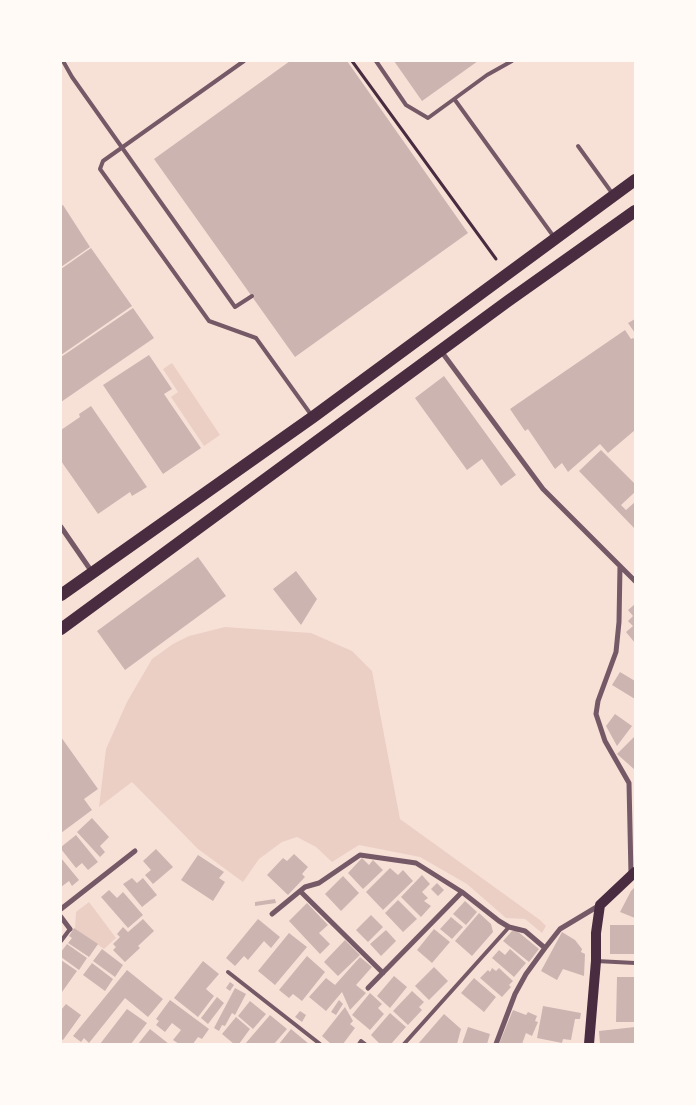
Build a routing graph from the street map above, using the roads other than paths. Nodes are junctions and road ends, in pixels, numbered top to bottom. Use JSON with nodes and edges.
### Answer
{"nodes":[{"id":1,"x":63,"y":61,"type":"edge"},
{"id":2,"x":244,"y":61,"type":"edge"},
{"id":3,"x":376,"y":61,"type":"edge"},
{"id":4,"x":512,"y":61,"type":"edge"},
{"id":5,"x":455,"y":100,"type":"junction"},
{"id":6,"x":578,"y":146,"type":"dead end"},
{"id":7,"x":635,"y":180,"type":"edge"},
{"id":8,"x":614,"y":196,"type":"junction"},
{"id":9,"x":635,"y":211,"type":"edge"},
{"id":10,"x":555,"y":239,"type":"junction"},
{"id":11,"x":252,"y":296,"type":"dead end"},
{"id":12,"x":441,"y":351,"type":"junction"},
{"id":13,"x":314,"y":417,"type":"junction"},
{"id":14,"x":61,"y":527,"type":"edge"},
{"id":15,"x":620,"y":566,"type":"junction"},
{"id":16,"x":92,"y":572,"type":"junction"},
{"id":17,"x":635,"y":581,"type":"edge"},
{"id":18,"x":61,"y":595,"type":"edge"},
{"id":19,"x":61,"y":629,"type":"edge"},
{"id":20,"x":135,"y":851,"type":"dead end"},
{"id":21,"x":633,"y":873,"type":"edge"},
{"id":22,"x":301,"y":892,"type":"junction"},
{"id":23,"x":462,"y":892,"type":"junction"},
{"id":24,"x":600,"y":905,"type":"junction"},
{"id":25,"x":61,"y":909,"type":"edge"},
{"id":26,"x":272,"y":914,"type":"dead end"},
{"id":27,"x":61,"y":917,"type":"edge"},
{"id":28,"x":509,"y":927,"type":"junction"},
{"id":29,"x":70,"y":929,"type":"joint"},
{"id":30,"x":61,"y":941,"type":"edge"},
{"id":31,"x":545,"y":948,"type":"junction"},
{"id":32,"x":596,"y":961,"type":"junction"},
{"id":33,"x":635,"y":962,"type":"edge"},
{"id":34,"x":228,"y":972,"type":"dead end"},
{"id":35,"x":383,"y":973,"type":"junction"},
{"id":36,"x":368,"y":988,"type":"dead end"},
{"id":37,"x":320,"y":1044,"type":"edge"},
{"id":38,"x":359,"y":1044,"type":"edge"},
{"id":39,"x":365,"y":1044,"type":"edge"},
{"id":40,"x":404,"y":1044,"type":"edge"},
{"id":41,"x":496,"y":1044,"type":"edge"},
{"id":42,"x":589,"y":1044,"type":"edge"}],
"edges":[{"from":1,"to":11,"type":"lane"},
{"from":2,"to":13,"type":"lane"},
{"from":3,"to":5,"type":"lane"},
{"from":4,"to":5,"type":"lane"},
{"from":5,"to":10,"type":"lane"},
{"from":6,"to":8,"type":"lane"},
{"from":7,"to":8,"type":"main road"},
{"from":8,"to":10,"type":"main road"},
{"from":9,"to":12,"type":"main road"},
{"from":10,"to":13,"type":"main road"},
{"from":12,"to":15,"type":"street"},
{"from":12,"to":19,"type":"main road"},
{"from":13,"to":16,"type":"main road"},
{"from":14,"to":16,"type":"street"},
{"from":15,"to":17,"type":"street"},
{"from":15,"to":21,"type":"street"},
{"from":16,"to":18,"type":"main road"},
{"from":20,"to":25,"type":"street"},
{"from":21,"to":24,"type":"main road"},
{"from":22,"to":23,"type":"street"},
{"from":22,"to":26,"type":"street"},
{"from":22,"to":35,"type":"street"},
{"from":23,"to":28,"type":"street"},
{"from":23,"to":35,"type":"street"},
{"from":24,"to":31,"type":"street"},
{"from":24,"to":32,"type":"main road"},
{"from":27,"to":29,"type":"street"},
{"from":28,"to":31,"type":"street"},
{"from":28,"to":40,"type":"lane"},
{"from":29,"to":30,"type":"lane"},
{"from":31,"to":41,"type":"street"},
{"from":32,"to":33,"type":"lane"},
{"from":32,"to":42,"type":"main road"},
{"from":34,"to":37,"type":"lane"},
{"from":35,"to":36,"type":"street"},
{"from":38,"to":39,"type":"lane"}]}
